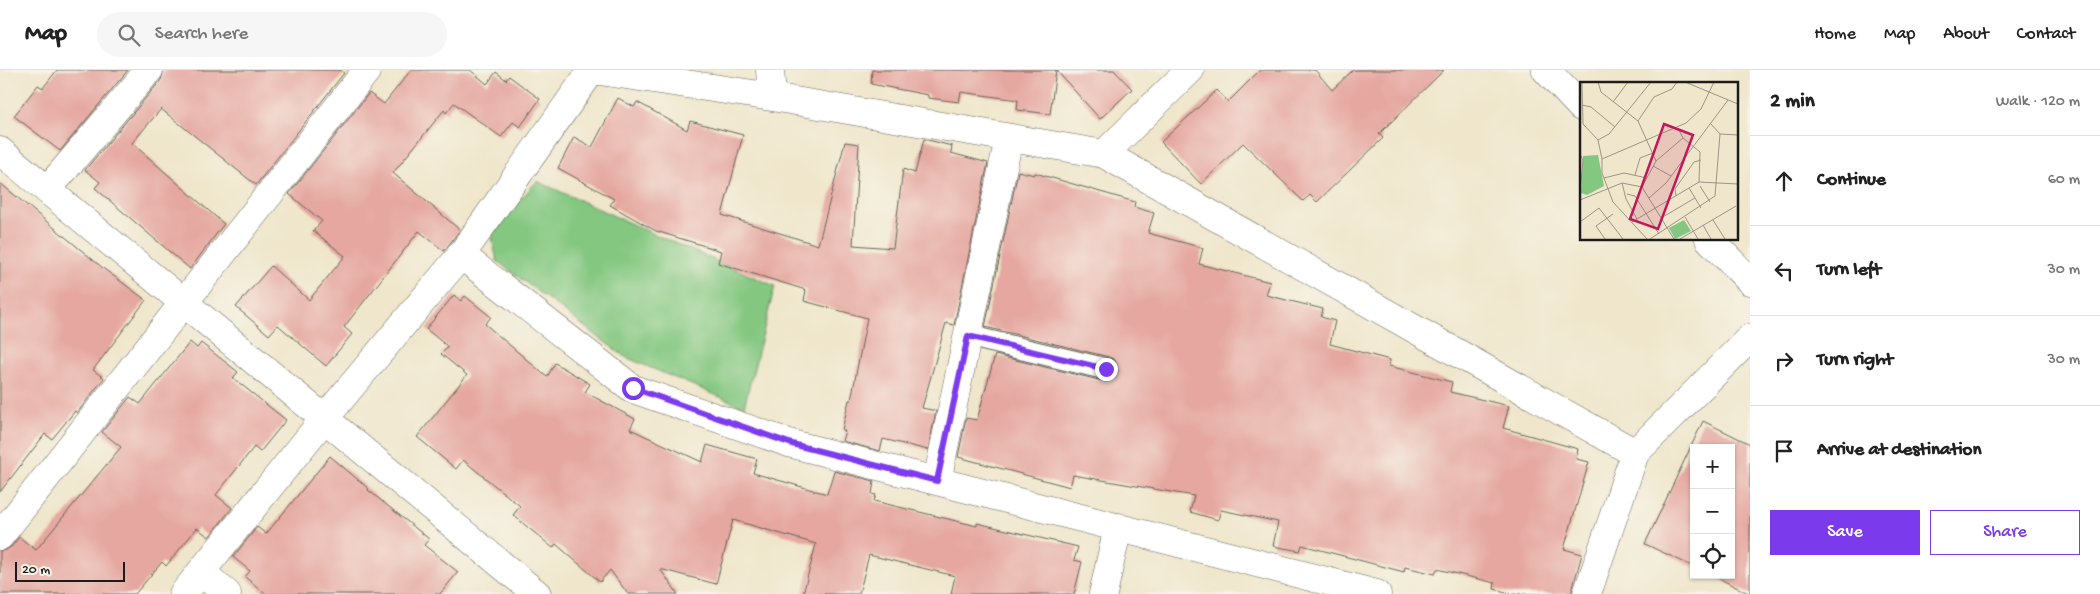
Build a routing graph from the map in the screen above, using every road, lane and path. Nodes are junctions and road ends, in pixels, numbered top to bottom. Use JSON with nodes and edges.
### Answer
{"nodes":[{"id":1,"x":148,"y":70,"type":"edge"},
{"id":2,"x":366,"y":70,"type":"edge"},
{"id":3,"x":592,"y":70,"type":"edge"},
{"id":4,"x":770,"y":70,"type":"edge"},
{"id":5,"x":1190,"y":70,"type":"edge"},
{"id":6,"x":1546,"y":70,"type":"edge"},
{"id":7,"x":772,"y":97,"type":"junction"},
{"id":8,"x":1580,"y":106,"type":"edge"},
{"id":9,"x":1009,"y":138,"type":"junction"},
{"id":10,"x":0,"y":151,"type":"edge"},
{"id":11,"x":1104,"y":154,"type":"junction"},
{"id":12,"x":47,"y":190,"type":"junction"},
{"id":13,"x":1710,"y":240,"type":"edge"},
{"id":14,"x":461,"y":255,"type":"junction"},
{"id":15,"x":1750,"y":280,"type":"edge"},
{"id":16,"x":183,"y":303,"type":"junction"},
{"id":17,"x":968,"y":336,"type":"junction"},
{"id":18,"x":1750,"y":338,"type":"edge"},
{"id":19,"x":1106,"y":369,"type":"dead end"},
{"id":20,"x":324,"y":419,"type":"junction"},
{"id":21,"x":1635,"y":453,"type":"junction"},
{"id":22,"x":937,"y":481,"type":"junction"},
{"id":23,"x":1118,"y":527,"type":"junction"},
{"id":24,"x":0,"y":536,"type":"edge"},
{"id":25,"x":200,"y":572,"type":"junction"},
{"id":26,"x":183,"y":594,"type":"edge"},
{"id":27,"x":227,"y":594,"type":"edge"},
{"id":28,"x":537,"y":594,"type":"edge"},
{"id":29,"x":1103,"y":594,"type":"edge"},
{"id":30,"x":1377,"y":594,"type":"edge"},
{"id":31,"x":1587,"y":594,"type":"edge"}],
"edges":[{"from":1,"to":12,"type":"street"},
{"from":2,"to":16,"type":"street"},
{"from":3,"to":7,"type":"street"},
{"from":3,"to":14,"type":"street"},
{"from":4,"to":7,"type":"street"},
{"from":5,"to":11,"type":"street"},
{"from":6,"to":8,"type":"street"},
{"from":7,"to":9,"type":"street"},
{"from":9,"to":11,"type":"street"},
{"from":9,"to":17,"type":"street"},
{"from":10,"to":12,"type":"street"},
{"from":11,"to":21,"type":"street"},
{"from":12,"to":16,"type":"street"},
{"from":13,"to":15,"type":"street"},
{"from":14,"to":20,"type":"street"},
{"from":14,"to":22,"type":"street"},
{"from":16,"to":20,"type":"street"},
{"from":16,"to":24,"type":"street"},
{"from":17,"to":19,"type":"lane"},
{"from":17,"to":22,"type":"street"},
{"from":18,"to":21,"type":"street"},
{"from":20,"to":25,"type":"street"},
{"from":20,"to":28,"type":"street"},
{"from":21,"to":31,"type":"street"},
{"from":22,"to":23,"type":"street"},
{"from":23,"to":29,"type":"street"},
{"from":23,"to":30,"type":"street"},
{"from":25,"to":26,"type":"street"},
{"from":25,"to":27,"type":"street"}]}
